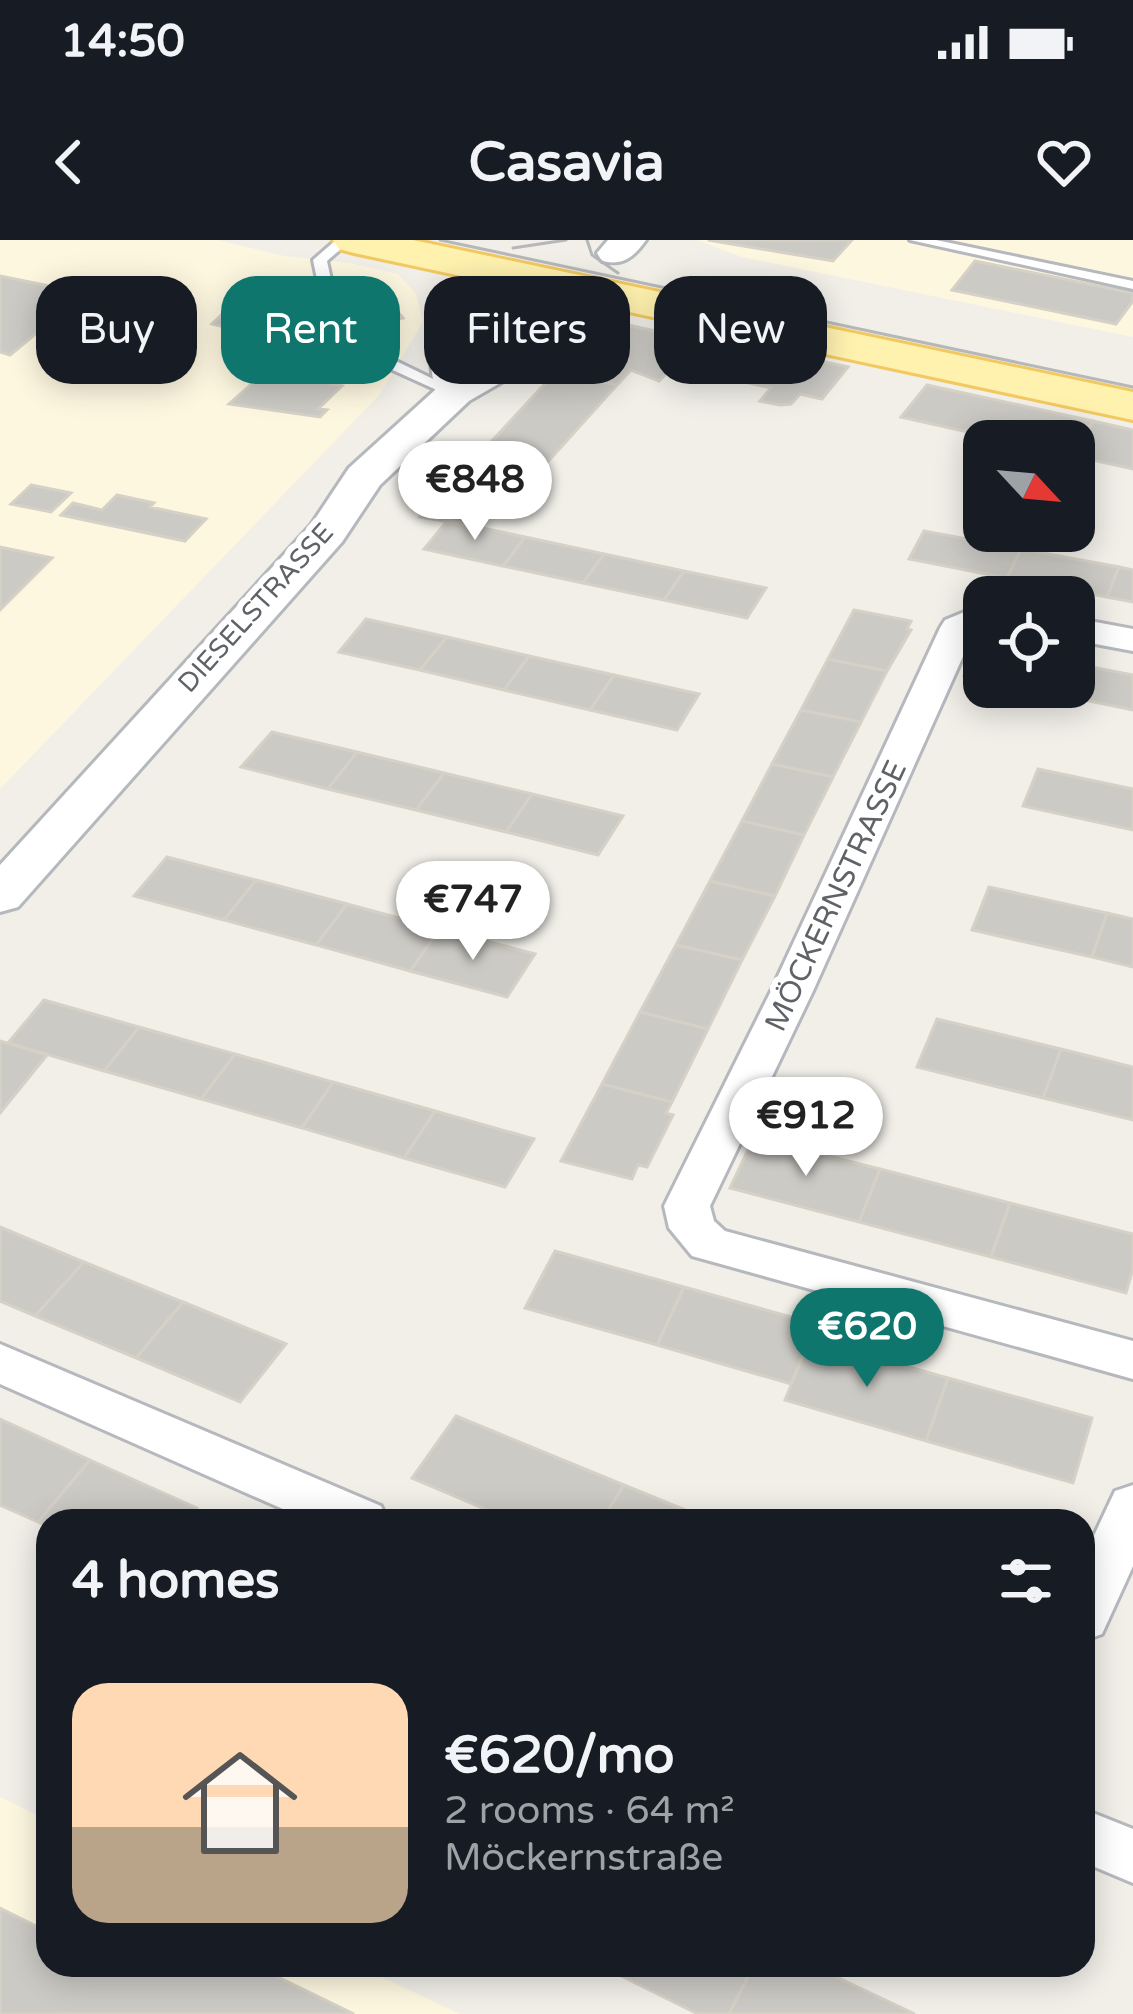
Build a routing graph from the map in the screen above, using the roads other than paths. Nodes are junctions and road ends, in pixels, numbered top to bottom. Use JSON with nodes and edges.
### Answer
{"nodes":[{"id":1,"x":344,"y":240,"type":"edge"},
{"id":2,"x":354,"y":240,"type":"edge"},
{"id":3,"x":916,"y":240,"type":"edge"},
{"id":4,"x":600,"y":254,"type":"edge"},
{"id":5,"x":513,"y":274,"type":"junction"},
{"id":6,"x":323,"y":276,"type":"edge"},
{"id":7,"x":1133,"y":285,"type":"edge"},
{"id":8,"x":400,"y":368,"type":"edge"},
{"id":9,"x":455,"y":393,"type":"junction"},
{"id":10,"x":1133,"y":406,"type":"edge"},
{"id":11,"x":963,"y":626,"type":"edge"},
{"id":12,"x":1095,"y":632,"type":"edge"},
{"id":13,"x":1133,"y":640,"type":"edge"},
{"id":14,"x":0,"y":896,"type":"edge"},
{"id":15,"x":1133,"y":1360,"type":"edge"},
{"id":16,"x":0,"y":1363,"type":"edge"},
{"id":17,"x":1133,"y":1505,"type":"edge"},
{"id":18,"x":335,"y":1509,"type":"edge"},
{"id":19,"x":1095,"y":1591,"type":"edge"},
{"id":20,"x":1095,"y":1839,"type":"edge"},
{"id":21,"x":1133,"y":1856,"type":"edge"}],
"edges":[{"from":1,"to":6,"type":"lane"},
{"from":2,"to":5,"type":"main road"},
{"from":3,"to":7,"type":"lane"},
{"from":4,"to":5,"type":"main road"},
{"from":4,"to":9,"type":"street","name":"DIESELSTRASSE"},
{"from":4,"to":10,"type":"main road"},
{"from":5,"to":9,"type":"street"},
{"from":8,"to":9,"type":"lane"},
{"from":9,"to":14,"type":"street","name":"DIESELSTRASSE"},
{"from":11,"to":15,"type":"street","name":"MÖCKERNSTRASSE"},
{"from":12,"to":13,"type":"street"},
{"from":16,"to":18,"type":"street"},
{"from":17,"to":19,"type":"street"},
{"from":20,"to":21,"type":"street"}]}
